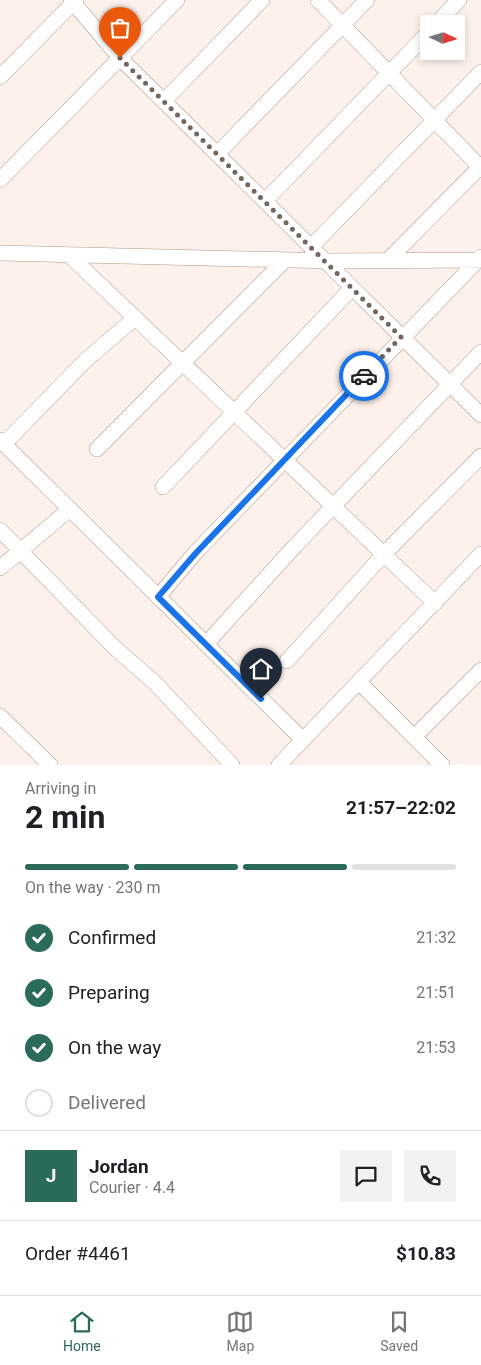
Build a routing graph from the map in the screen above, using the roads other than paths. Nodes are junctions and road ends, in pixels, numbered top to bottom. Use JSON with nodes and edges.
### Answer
{"nodes":[{"id":1,"x":178,"y":0,"type":"edge"},
{"id":2,"x":262,"y":0,"type":"edge"},
{"id":3,"x":318,"y":0,"type":"edge"},
{"id":4,"x":367,"y":0,"type":"edge"},
{"id":5,"x":459,"y":0,"type":"edge"},
{"id":6,"x":73,"y":1,"type":"edge"},
{"id":7,"x":445,"y":15,"type":"edge"},
{"id":8,"x":342,"y":26,"type":"junction"},
{"id":9,"x":420,"y":41,"type":"edge"},
{"id":10,"x":120,"y":58,"type":"junction"},
{"id":11,"x":3,"y":69,"type":"edge"},
{"id":12,"x":481,"y":72,"type":"edge"},
{"id":13,"x":387,"y":74,"type":"junction"},
{"id":14,"x":164,"y":101,"type":"junction"},
{"id":15,"x":434,"y":121,"type":"junction"},
{"id":16,"x":218,"y":154,"type":"junction"},
{"id":17,"x":481,"y":167,"type":"edge"},
{"id":18,"x":0,"y":180,"type":"edge"},
{"id":19,"x":264,"y":201,"type":"junction"},
{"id":20,"x":311,"y":247,"type":"junction"},
{"id":21,"x":0,"y":253,"type":"edge"},
{"id":22,"x":69,"y":255,"type":"junction"},
{"id":23,"x":480,"y":259,"type":"edge"},
{"id":24,"x":285,"y":260,"type":"junction"},
{"id":25,"x":325,"y":261,"type":"junction"},
{"id":26,"x":387,"y":261,"type":"junction"},
{"id":27,"x":352,"y":288,"type":"junction"},
{"id":28,"x":136,"y":318,"type":"junction"},
{"id":29,"x":401,"y":337,"type":"junction"},
{"id":30,"x":481,"y":352,"type":"edge"},
{"id":31,"x":183,"y":363,"type":"junction"},
{"id":32,"x":449,"y":384,"type":"junction"},
{"id":33,"x":234,"y":412,"type":"junction"},
{"id":34,"x":481,"y":415,"type":"edge"},
{"id":35,"x":2,"y":442,"type":"edge"},
{"id":36,"x":98,"y":449,"type":"dead end"},
{"id":37,"x":481,"y":456,"type":"edge"},
{"id":38,"x":284,"y":460,"type":"junction"},
{"id":39,"x":163,"y":487,"type":"dead end"},
{"id":40,"x":333,"y":506,"type":"junction"},
{"id":41,"x":70,"y":509,"type":"junction"},
{"id":42,"x":0,"y":530,"type":"edge"},
{"id":43,"x":20,"y":549,"type":"junction"},
{"id":44,"x":384,"y":554,"type":"junction"},
{"id":45,"x":481,"y":554,"type":"edge"},
{"id":46,"x":0,"y":568,"type":"edge"},
{"id":47,"x":158,"y":597,"type":"junction"},
{"id":48,"x":435,"y":603,"type":"junction"},
{"id":49,"x":206,"y":644,"type":"junction"},
{"id":50,"x":287,"y":660,"type":"dead end"},
{"id":51,"x":481,"y":670,"type":"edge"},
{"id":52,"x":359,"y":682,"type":"junction"},
{"id":53,"x":0,"y":716,"type":"edge"},
{"id":54,"x":414,"y":737,"type":"junction"},
{"id":55,"x":302,"y":740,"type":"junction"},
{"id":56,"x":50,"y":765,"type":"edge"},
{"id":57,"x":232,"y":765,"type":"edge"},
{"id":58,"x":279,"y":765,"type":"edge"},
{"id":59,"x":442,"y":765,"type":"edge"}],
"edges":[{"from":1,"to":10,"type":"street"},
{"from":2,"to":14,"type":"street"},
{"from":3,"to":8,"type":"street"},
{"from":4,"to":8,"type":"street"},
{"from":5,"to":7,"type":"street"},
{"from":6,"to":10,"type":"street"},
{"from":6,"to":11,"type":"street"},
{"from":8,"to":13,"type":"street"},
{"from":8,"to":16,"type":"street"},
{"from":9,"to":13,"type":"street"},
{"from":10,"to":14,"type":"street"},
{"from":10,"to":18,"type":"street"},
{"from":12,"to":15,"type":"street"},
{"from":13,"to":15,"type":"street"},
{"from":13,"to":19,"type":"street"},
{"from":14,"to":16,"type":"street"},
{"from":15,"to":17,"type":"street"},
{"from":15,"to":20,"type":"street"},
{"from":16,"to":19,"type":"street"},
{"from":17,"to":26,"type":"street"},
{"from":19,"to":20,"type":"street"},
{"from":20,"to":25,"type":"street"},
{"from":21,"to":22,"type":"street"},
{"from":22,"to":24,"type":"street"},
{"from":22,"to":28,"type":"street"},
{"from":23,"to":26,"type":"street"},
{"from":23,"to":29,"type":"street"},
{"from":24,"to":25,"type":"street"},
{"from":24,"to":31,"type":"street"},
{"from":25,"to":26,"type":"street"},
{"from":25,"to":27,"type":"street"},
{"from":27,"to":29,"type":"street"},
{"from":27,"to":33,"type":"street"},
{"from":28,"to":31,"type":"street"},
{"from":28,"to":35,"type":"street"},
{"from":29,"to":32,"type":"street"},
{"from":29,"to":38,"type":"street"},
{"from":30,"to":32,"type":"street"},
{"from":31,"to":33,"type":"street"},
{"from":31,"to":36,"type":"street"},
{"from":32,"to":34,"type":"street"},
{"from":32,"to":40,"type":"street"},
{"from":33,"to":38,"type":"street"},
{"from":33,"to":39,"type":"street"},
{"from":35,"to":41,"type":"street"},
{"from":37,"to":44,"type":"street"},
{"from":38,"to":40,"type":"street"},
{"from":38,"to":47,"type":"street"},
{"from":40,"to":44,"type":"street"},
{"from":40,"to":49,"type":"street"},
{"from":41,"to":43,"type":"street"},
{"from":41,"to":47,"type":"street"},
{"from":42,"to":43,"type":"street"},
{"from":43,"to":46,"type":"street"},
{"from":43,"to":57,"type":"street"},
{"from":44,"to":48,"type":"street"},
{"from":44,"to":50,"type":"street"},
{"from":45,"to":48,"type":"street"},
{"from":47,"to":49,"type":"street"},
{"from":48,"to":52,"type":"street"},
{"from":49,"to":55,"type":"street"},
{"from":51,"to":54,"type":"street"},
{"from":52,"to":54,"type":"street"},
{"from":52,"to":55,"type":"street"},
{"from":53,"to":56,"type":"street"},
{"from":54,"to":59,"type":"street"},
{"from":55,"to":58,"type":"street"}]}
